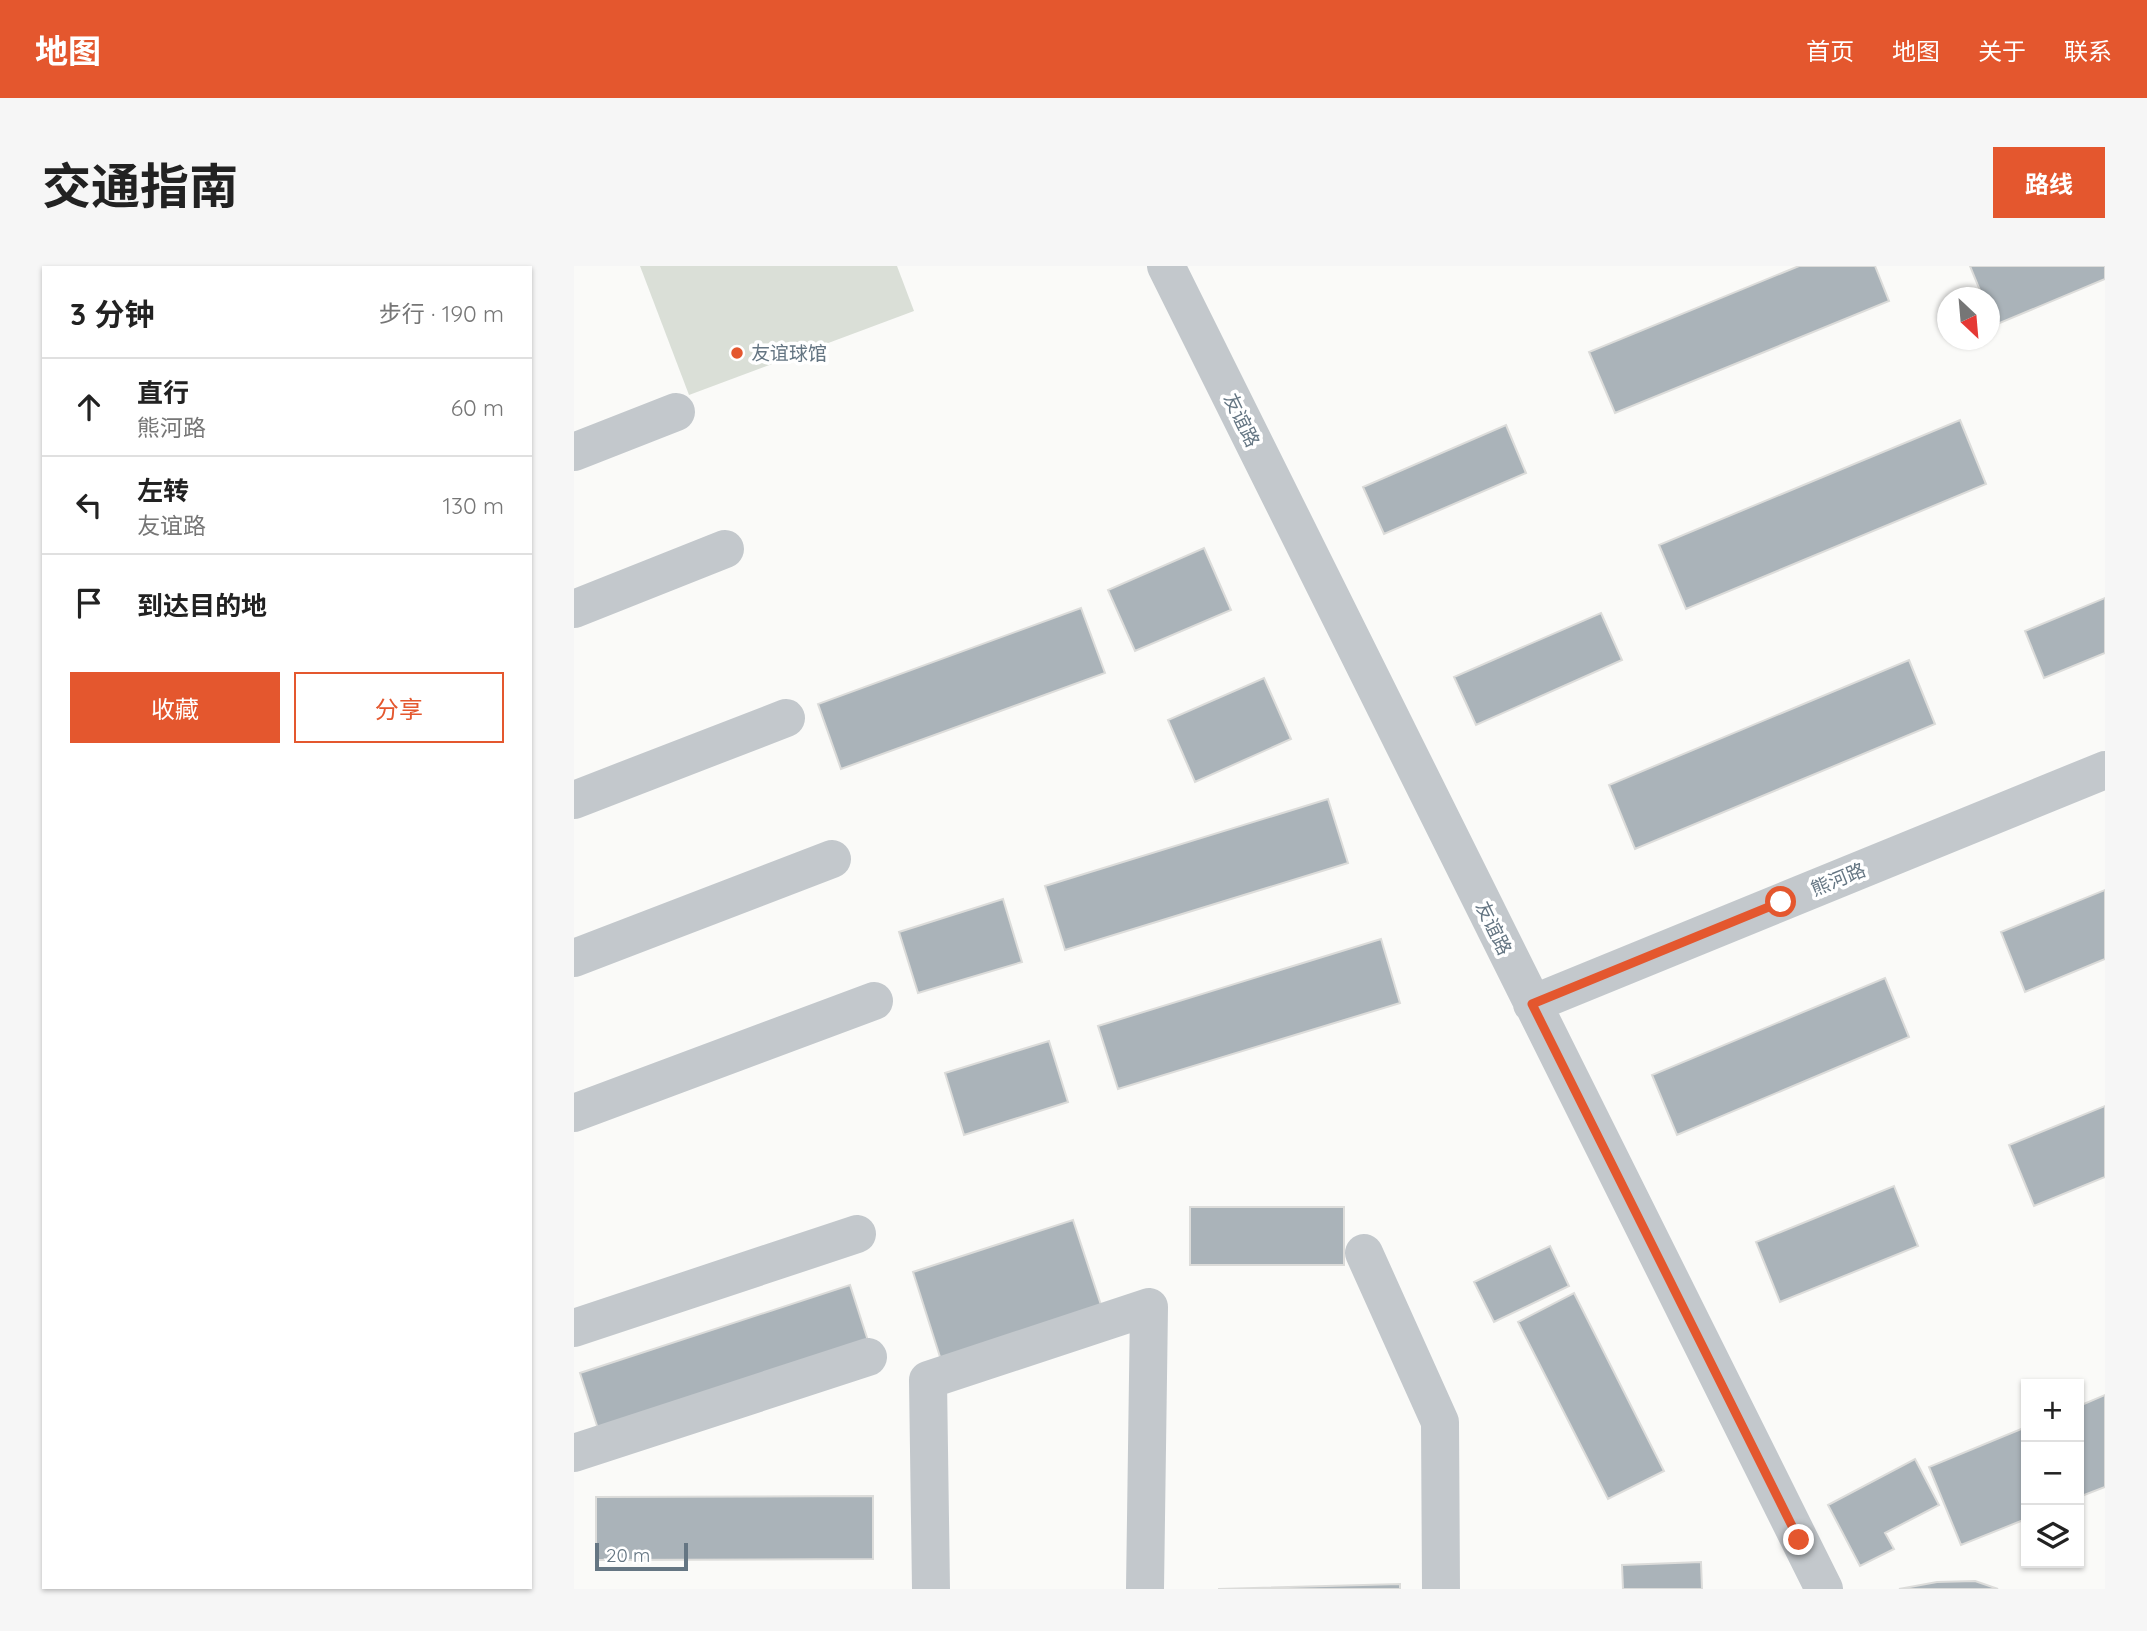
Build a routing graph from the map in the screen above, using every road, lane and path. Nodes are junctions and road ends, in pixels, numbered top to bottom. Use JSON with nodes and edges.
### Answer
{"nodes":[{"id":1,"x":1166,"y":266,"type":"edge"},
{"id":2,"x":676,"y":412,"type":"dead end"},
{"id":3,"x":574,"y":452,"type":"edge"},
{"id":4,"x":725,"y":549,"type":"dead end"},
{"id":5,"x":574,"y":609,"type":"edge"},
{"id":6,"x":786,"y":718,"type":"dead end"},
{"id":7,"x":2105,"y":770,"type":"edge"},
{"id":8,"x":574,"y":800,"type":"edge"},
{"id":9,"x":832,"y":859,"type":"dead end"},
{"id":10,"x":574,"y":958,"type":"edge"},
{"id":11,"x":874,"y":1001,"type":"dead end"},
{"id":12,"x":1532,"y":1004,"type":"junction"},
{"id":13,"x":574,"y":1113,"type":"edge"},
{"id":14,"x":857,"y":1234,"type":"dead end"},
{"id":15,"x":1364,"y":1253,"type":"dead end"},
{"id":16,"x":574,"y":1328,"type":"edge"},
{"id":17,"x":869,"y":1357,"type":"dead end"},
{"id":18,"x":574,"y":1453,"type":"edge"},
{"id":19,"x":931,"y":1589,"type":"edge"},
{"id":20,"x":1145,"y":1589,"type":"edge"},
{"id":21,"x":1441,"y":1589,"type":"edge"},
{"id":22,"x":1824,"y":1589,"type":"edge"}],
"edges":[{"from":1,"to":12,"type":"street","name":"友谊路"},
{"from":2,"to":3,"type":"street"},
{"from":4,"to":5,"type":"street"},
{"from":6,"to":8,"type":"street"},
{"from":7,"to":12,"type":"street","name":"熊河路"},
{"from":9,"to":10,"type":"street"},
{"from":11,"to":13,"type":"street"},
{"from":12,"to":22,"type":"street","name":"友谊路"},
{"from":14,"to":16,"type":"street"},
{"from":15,"to":21,"type":"street"},
{"from":17,"to":18,"type":"street"},
{"from":19,"to":20,"type":"street"}]}
